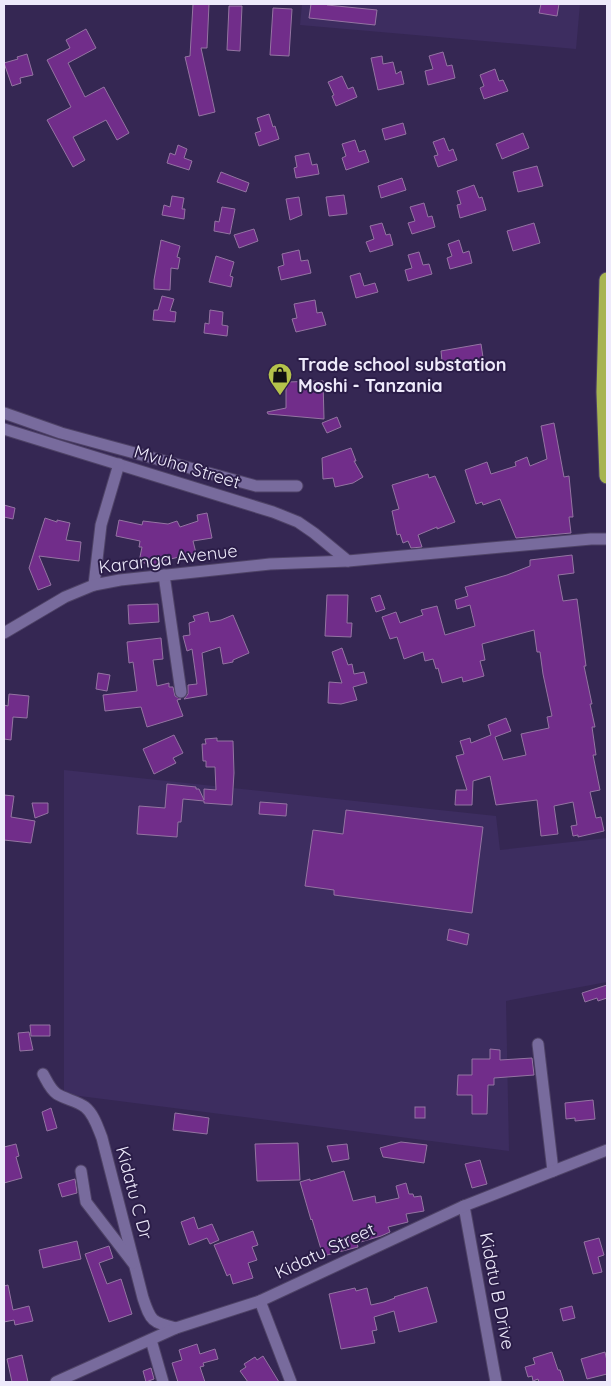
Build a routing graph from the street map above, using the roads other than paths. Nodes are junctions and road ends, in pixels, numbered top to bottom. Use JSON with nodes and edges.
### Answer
{"nodes":[{"id":1,"x":607,"y":280,"type":"edge"},
{"id":2,"x":4,"y":413,"type":"edge"},
{"id":3,"x":4,"y":429,"type":"edge"},
{"id":4,"x":120,"y":464,"type":"junction"},
{"id":5,"x":607,"y":476,"type":"edge"},
{"id":6,"x":297,"y":486,"type":"dead end"},
{"id":7,"x":607,"y":539,"type":"edge"},
{"id":8,"x":348,"y":561,"type":"junction"},
{"id":9,"x":164,"y":575,"type":"junction"},
{"id":10,"x":94,"y":585,"type":"junction"},
{"id":11,"x":4,"y":633,"type":"edge"},
{"id":12,"x":181,"y":692,"type":"dead end"},
{"id":13,"x":538,"y":1044,"type":"dead end"},
{"id":14,"x":43,"y":1074,"type":"dead end"},
{"id":15,"x":607,"y":1150,"type":"edge"},
{"id":16,"x":81,"y":1171,"type":"dead end"},
{"id":17,"x":553,"y":1172,"type":"junction"},
{"id":18,"x":464,"y":1206,"type":"junction"},
{"id":19,"x":136,"y":1266,"type":"junction"},
{"id":20,"x":260,"y":1301,"type":"junction"},
{"id":21,"x":176,"y":1328,"type":"junction"},
{"id":22,"x":151,"y":1340,"type":"junction"},
{"id":23,"x":56,"y":1382,"type":"edge"},
{"id":24,"x":163,"y":1382,"type":"edge"},
{"id":25,"x":291,"y":1382,"type":"edge"},
{"id":26,"x":496,"y":1382,"type":"edge"}],
"edges":[{"from":1,"to":5,"type":"highway"},
{"from":2,"to":6,"type":"street"},
{"from":3,"to":4,"type":"street","name":"Mvuha Street"},
{"from":4,"to":8,"type":"street","name":"Mvuha Street"},
{"from":4,"to":10,"type":"street"},
{"from":7,"to":8,"type":"street","name":"Karanga Avenue"},
{"from":8,"to":9,"type":"street","name":"Karanga Avenue"},
{"from":9,"to":10,"type":"street","name":"Karanga Avenue"},
{"from":9,"to":12,"type":"street"},
{"from":10,"to":11,"type":"street","name":"Karanga Avenue"},
{"from":13,"to":17,"type":"street"},
{"from":14,"to":19,"type":"street","name":"Kidatu C Dr"},
{"from":15,"to":17,"type":"street","name":"Kidatu Street"},
{"from":16,"to":19,"type":"street"},
{"from":17,"to":18,"type":"street","name":"Kidatu Street"},
{"from":18,"to":20,"type":"street","name":"Kidatu Street"},
{"from":18,"to":26,"type":"street","name":"Kidatu B Drive"},
{"from":19,"to":21,"type":"street","name":"Kidatu C Dr"},
{"from":20,"to":21,"type":"street","name":"Kidatu Street"},
{"from":20,"to":25,"type":"street"},
{"from":21,"to":22,"type":"street","name":"Kidatu Street"},
{"from":22,"to":23,"type":"street","name":"Kidatu Street"},
{"from":22,"to":24,"type":"street"}]}
